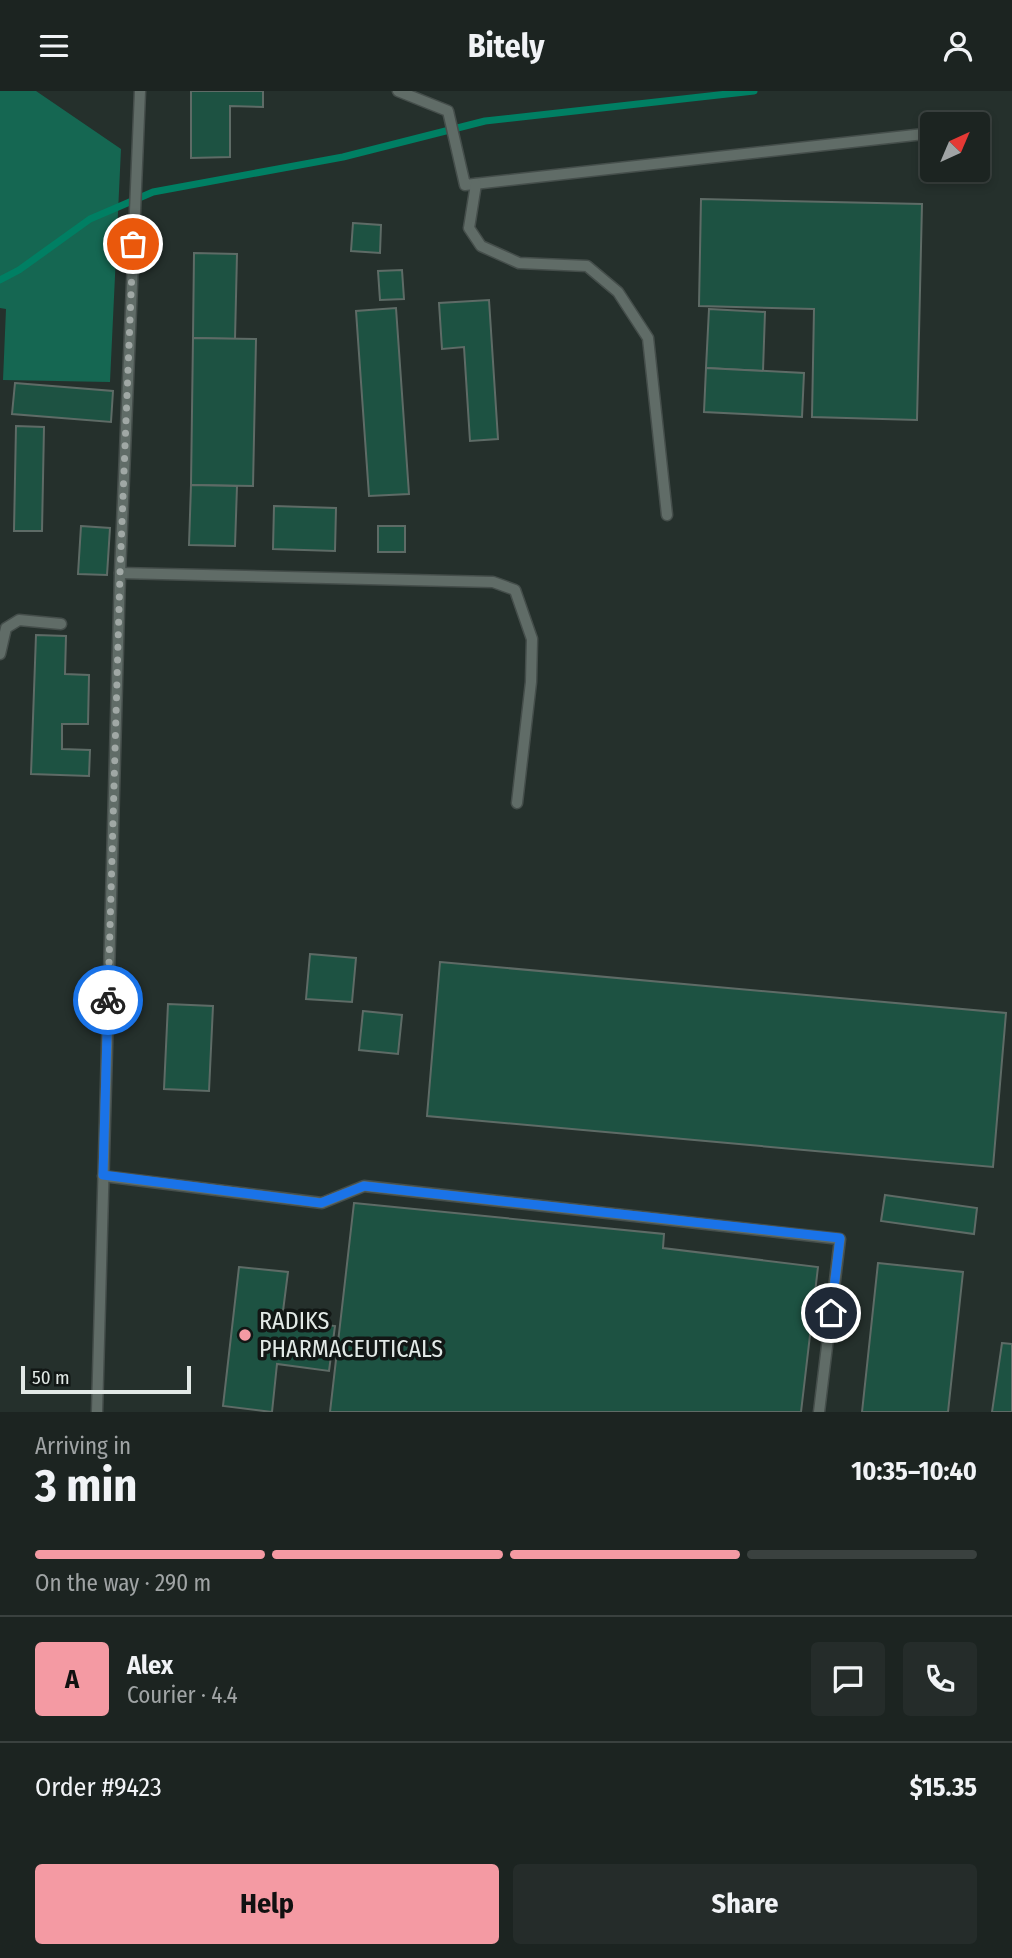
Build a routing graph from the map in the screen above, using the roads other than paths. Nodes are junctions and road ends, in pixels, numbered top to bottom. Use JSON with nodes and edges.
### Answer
{"nodes":[{"id":1,"x":140,"y":91,"type":"edge"},
{"id":2,"x":398,"y":91,"type":"edge"},
{"id":3,"x":920,"y":134,"type":"edge"},
{"id":4,"x":470,"y":185,"type":"junction"},
{"id":5,"x":667,"y":515,"type":"dead end"},
{"id":6,"x":120,"y":573,"type":"junction"},
{"id":7,"x":61,"y":624,"type":"dead end"},
{"id":8,"x":0,"y":654,"type":"edge"},
{"id":9,"x":517,"y":803,"type":"dead end"},
{"id":10,"x":103,"y":1175,"type":"junction"},
{"id":11,"x":97,"y":1412,"type":"edge"},
{"id":12,"x":819,"y":1412,"type":"edge"}],
"edges":[{"from":1,"to":6,"type":"lane"},
{"from":2,"to":4,"type":"lane"},
{"from":3,"to":4,"type":"lane"},
{"from":4,"to":5,"type":"lane"},
{"from":6,"to":9,"type":"lane"},
{"from":6,"to":10,"type":"lane"},
{"from":7,"to":8,"type":"lane"},
{"from":10,"to":11,"type":"lane"},
{"from":10,"to":12,"type":"lane"}]}
